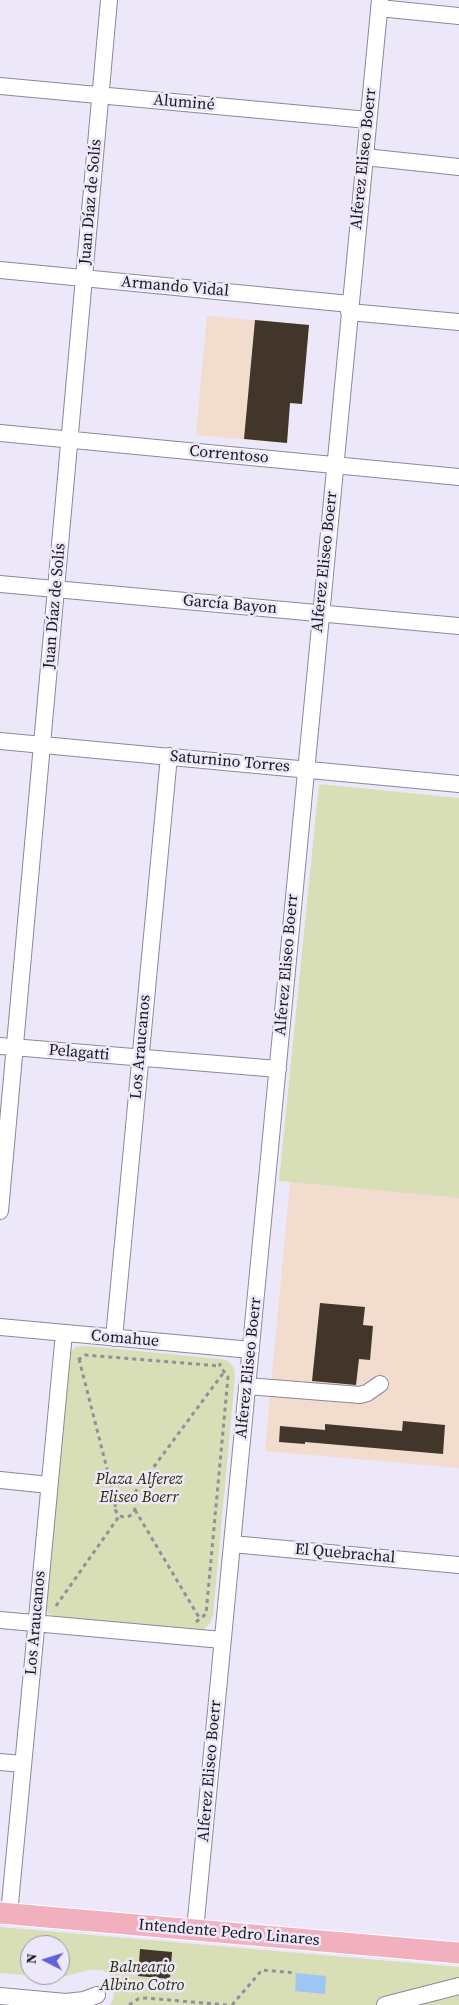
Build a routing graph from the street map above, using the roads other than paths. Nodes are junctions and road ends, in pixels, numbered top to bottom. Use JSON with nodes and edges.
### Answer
{"nodes":[{"id":1,"x":109,"y":0,"type":"edge"},
{"id":2,"x":379,"y":4,"type":"edge"},
{"id":3,"x":459,"y":16,"type":"edge"},
{"id":4,"x":0,"y":86,"type":"edge"},
{"id":5,"x":101,"y":95,"type":"junction"},
{"id":6,"x":368,"y":120,"type":"junction"},
{"id":7,"x":365,"y":157,"type":"junction"},
{"id":8,"x":459,"y":167,"type":"edge"},
{"id":9,"x":0,"y":270,"type":"edge"},
{"id":10,"x":84,"y":278,"type":"junction"},
{"id":11,"x":350,"y":308,"type":"junction"},
{"id":12,"x":459,"y":322,"type":"edge"},
{"id":13,"x":0,"y":433,"type":"edge"},
{"id":14,"x":70,"y":440,"type":"junction"},
{"id":15,"x":335,"y":465,"type":"junction"},
{"id":16,"x":459,"y":477,"type":"edge"},
{"id":17,"x":0,"y":584,"type":"edge"},
{"id":18,"x":57,"y":589,"type":"junction"},
{"id":19,"x":320,"y":613,"type":"junction"},
{"id":20,"x":459,"y":626,"type":"edge"},
{"id":21,"x":0,"y":742,"type":"edge"},
{"id":22,"x":43,"y":745,"type":"junction"},
{"id":23,"x":169,"y":756,"type":"junction"},
{"id":24,"x":305,"y":769,"type":"junction"},
{"id":25,"x":459,"y":784,"type":"edge"},
{"id":26,"x":7,"y":1047,"type":"edge"},
{"id":27,"x":140,"y":1058,"type":"junction"},
{"id":28,"x":278,"y":1069,"type":"junction"},
{"id":29,"x":0,"y":1211,"type":"edge"},
{"id":30,"x":0,"y":1327,"type":"edge"},
{"id":31,"x":64,"y":1333,"type":"junction"},
{"id":32,"x":114,"y":1338,"type":"junction"},
{"id":33,"x":250,"y":1350,"type":"junction"},
{"id":34,"x":380,"y":1384,"type":"dead end"},
{"id":35,"x":247,"y":1386,"type":"junction"},
{"id":36,"x":0,"y":1480,"type":"edge"},
{"id":37,"x":49,"y":1485,"type":"junction"},
{"id":38,"x":232,"y":1544,"type":"junction"},
{"id":39,"x":459,"y":1565,"type":"edge"},
{"id":40,"x":0,"y":1620,"type":"edge"},
{"id":41,"x":36,"y":1623,"type":"junction"},
{"id":42,"x":222,"y":1640,"type":"junction"},
{"id":43,"x":0,"y":1762,"type":"edge"},
{"id":44,"x":23,"y":1764,"type":"junction"},
{"id":45,"x":4,"y":1913,"type":"edge"},
{"id":46,"x":195,"y":1930,"type":"junction"},
{"id":47,"x":459,"y":1953,"type":"edge"},
{"id":48,"x":459,"y":1986,"type":"edge"},
{"id":49,"x":97,"y":1995,"type":"dead end"},
{"id":50,"x":0,"y":1996,"type":"edge"},
{"id":51,"x":385,"y":2005,"type":"edge"}],
"edges":[{"from":1,"to":5,"type":"street","name":"Juan Díaz de Solís"},
{"from":2,"to":3,"type":"street"},
{"from":2,"to":6,"type":"street","name":"Alferez Eliseo Boerr"},
{"from":4,"to":5,"type":"street","name":"Aluminé"},
{"from":5,"to":6,"type":"street","name":"Aluminé"},
{"from":5,"to":10,"type":"street","name":"Juan Díaz de Solís"},
{"from":6,"to":7,"type":"street","name":"Alferez Eliseo Boerr"},
{"from":7,"to":8,"type":"street"},
{"from":7,"to":11,"type":"street","name":"Alferez Eliseo Boerr"},
{"from":9,"to":10,"type":"street","name":"Armando Vidal"},
{"from":10,"to":11,"type":"street","name":"Armando Vidal"},
{"from":10,"to":14,"type":"street","name":"Juan Díaz de Solís"},
{"from":11,"to":12,"type":"street","name":"Armando Vidal"},
{"from":11,"to":15,"type":"street","name":"Alferez Eliseo Boerr"},
{"from":13,"to":14,"type":"street","name":"Correntoso"},
{"from":14,"to":15,"type":"street","name":"Correntoso"},
{"from":14,"to":18,"type":"street","name":"Juan Díaz de Solís"},
{"from":15,"to":16,"type":"street","name":"Correntoso"},
{"from":15,"to":19,"type":"street","name":"Alferez Eliseo Boerr"},
{"from":17,"to":18,"type":"street","name":"García Bayon"},
{"from":18,"to":19,"type":"street","name":"García Bayon"},
{"from":18,"to":22,"type":"street","name":"Juan Díaz de Solís"},
{"from":19,"to":20,"type":"street","name":"García Bayon"},
{"from":19,"to":24,"type":"street","name":"Alferez Eliseo Boerr"},
{"from":21,"to":22,"type":"street","name":"Saturnino Torres"},
{"from":22,"to":23,"type":"street","name":"Saturnino Torres"},
{"from":22,"to":26,"type":"street","name":"Juan Díaz de Solís"},
{"from":23,"to":24,"type":"street","name":"Saturnino Torres"},
{"from":23,"to":27,"type":"street","name":"Los Araucanos"},
{"from":24,"to":25,"type":"street","name":"Saturnino Torres"},
{"from":24,"to":28,"type":"street","name":"Alferez Eliseo Boerr"},
{"from":26,"to":27,"type":"street","name":"Pelagatti"},
{"from":26,"to":29,"type":"street","name":"Juan Díaz de Solís"},
{"from":27,"to":28,"type":"street","name":"Pelagatti"},
{"from":27,"to":32,"type":"street","name":"Los Araucanos"},
{"from":28,"to":33,"type":"street","name":"Alferez Eliseo Boerr"},
{"from":30,"to":31,"type":"street","name":"Comahue"},
{"from":31,"to":32,"type":"street","name":"Comahue"},
{"from":31,"to":37,"type":"street","name":"Los Araucanos"},
{"from":32,"to":33,"type":"street","name":"Comahue"},
{"from":33,"to":35,"type":"street","name":"Alferez Eliseo Boerr"},
{"from":34,"to":35,"type":"street"},
{"from":35,"to":38,"type":"street","name":"Alferez Eliseo Boerr"},
{"from":36,"to":37,"type":"street"},
{"from":37,"to":41,"type":"street","name":"Los Araucanos"},
{"from":38,"to":39,"type":"street","name":"El Quebrachal"},
{"from":38,"to":42,"type":"street","name":"Alferez Eliseo Boerr"},
{"from":40,"to":41,"type":"street"},
{"from":41,"to":42,"type":"street"},
{"from":41,"to":44,"type":"street","name":"Los Araucanos"},
{"from":42,"to":46,"type":"street","name":"Alferez Eliseo Boerr"},
{"from":43,"to":44,"type":"street"},
{"from":44,"to":45,"type":"street","name":"Los Araucanos"},
{"from":45,"to":46,"type":"main road","name":"Intendente Pedro Linares"},
{"from":46,"to":47,"type":"main road","name":"Intendente Pedro Linares"},
{"from":48,"to":51,"type":"street"},
{"from":49,"to":50,"type":"street"}]}
